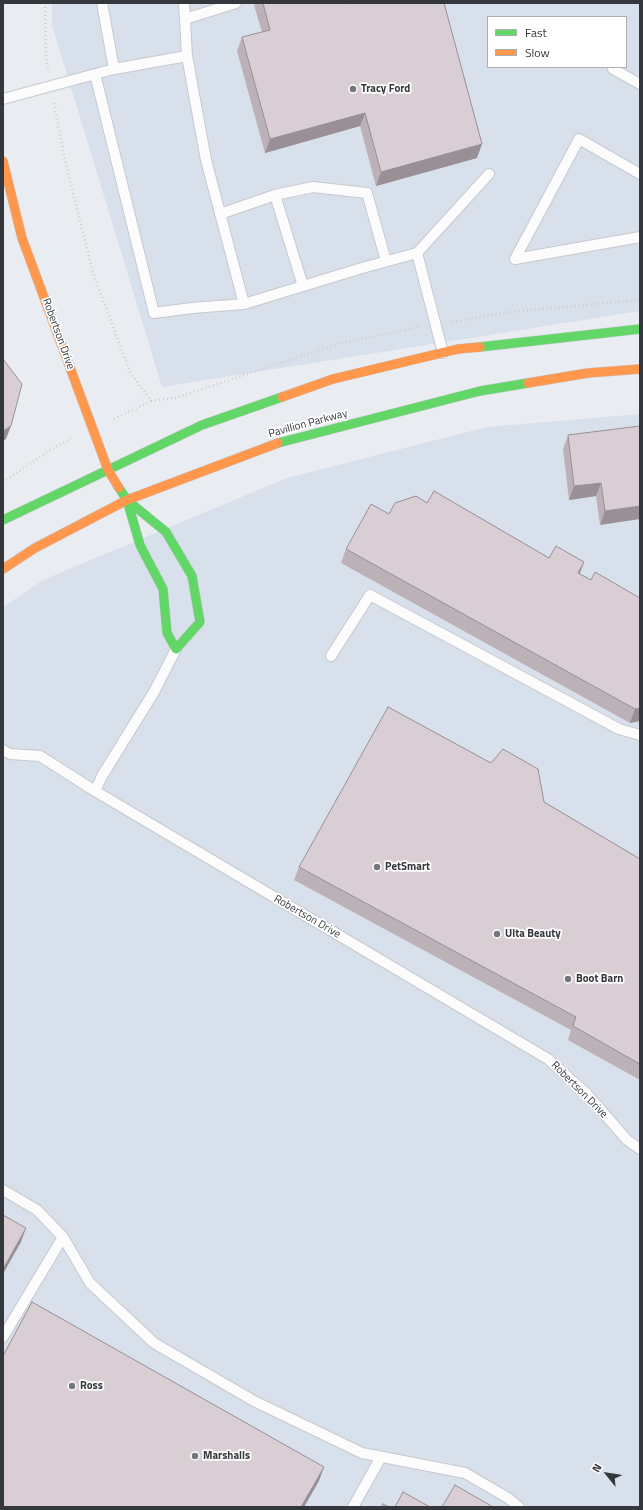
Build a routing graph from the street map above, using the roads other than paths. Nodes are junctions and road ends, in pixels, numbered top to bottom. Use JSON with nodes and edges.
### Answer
{"nodes":[{"id":1,"x":102,"y":3,"type":"edge"},
{"id":2,"x":184,"y":3,"type":"edge"},
{"id":3,"x":236,"y":3,"type":"edge"},
{"id":4,"x":185,"y":19,"type":"junction"},
{"id":5,"x":187,"y":56,"type":"junction"},
{"id":6,"x":114,"y":69,"type":"junction"},
{"id":7,"x":613,"y":69,"type":"dead end"},
{"id":8,"x":95,"y":74,"type":"junction"},
{"id":9,"x":640,"y":84,"type":"edge"},
{"id":10,"x":3,"y":99,"type":"edge"},
{"id":11,"x":3,"y":161,"type":"edge"},
{"id":12,"x":489,"y":174,"type":"dead end"},
{"id":13,"x":640,"y":174,"type":"edge"},
{"id":14,"x":275,"y":196,"type":"junction"},
{"id":15,"x":220,"y":214,"type":"junction"},
{"id":16,"x":640,"y":236,"type":"edge"},
{"id":17,"x":417,"y":253,"type":"junction"},
{"id":18,"x":386,"y":261,"type":"junction"},
{"id":19,"x":303,"y":286,"type":"junction"},
{"id":20,"x":244,"y":304,"type":"junction"},
{"id":21,"x":640,"y":330,"type":"edge"},
{"id":22,"x":443,"y":353,"type":"junction"},
{"id":23,"x":640,"y":369,"type":"edge"},
{"id":24,"x":108,"y":470,"type":"junction"},
{"id":25,"x":127,"y":500,"type":"junction"},
{"id":26,"x":3,"y":520,"type":"edge"},
{"id":27,"x":3,"y":569,"type":"edge"},
{"id":28,"x":176,"y":649,"type":"junction"},
{"id":29,"x":331,"y":656,"type":"dead end"},
{"id":30,"x":640,"y":735,"type":"edge"},
{"id":31,"x":3,"y":750,"type":"edge"},
{"id":32,"x":96,"y":791,"type":"junction"},
{"id":33,"x":640,"y":1149,"type":"edge"},
{"id":34,"x":3,"y":1190,"type":"edge"},
{"id":35,"x":63,"y":1237,"type":"junction"},
{"id":36,"x":3,"y":1337,"type":"edge"},
{"id":37,"x":381,"y":1457,"type":"junction"},
{"id":38,"x":353,"y":1507,"type":"edge"},
{"id":39,"x":520,"y":1507,"type":"edge"}],
"edges":[{"from":1,"to":6,"type":"lane"},
{"from":2,"to":4,"type":"lane"},
{"from":3,"to":4,"type":"lane"},
{"from":4,"to":5,"type":"lane"},
{"from":5,"to":6,"type":"lane"},
{"from":5,"to":15,"type":"lane"},
{"from":6,"to":8,"type":"lane"},
{"from":7,"to":9,"type":"lane"},
{"from":8,"to":10,"type":"lane"},
{"from":8,"to":20,"type":"lane"},
{"from":11,"to":24,"type":"main road","name":"Robertson Drive"},
{"from":12,"to":17,"type":"lane"},
{"from":13,"to":16,"type":"lane"},
{"from":14,"to":15,"type":"lane"},
{"from":14,"to":18,"type":"lane"},
{"from":14,"to":19,"type":"lane"},
{"from":15,"to":20,"type":"lane"},
{"from":17,"to":18,"type":"lane"},
{"from":17,"to":22,"type":"lane"},
{"from":18,"to":19,"type":"lane"},
{"from":19,"to":20,"type":"lane"},
{"from":21,"to":22,"type":"main road"},
{"from":22,"to":24,"type":"main road"},
{"from":23,"to":25,"type":"main road","name":"Pavillion Parkway"},
{"from":24,"to":25,"type":"main road","name":"Robertson Drive"},
{"from":24,"to":26,"type":"main road"},
{"from":25,"to":27,"type":"main road","name":"Pavillion Parkway"},
{"from":25,"to":28,"type":"main road","name":"Robertson Drive"},
{"from":25,"to":28,"type":"main road","name":"Robertson Drive"},
{"from":28,"to":32,"type":"lane","name":"Robertson Drive"},
{"from":29,"to":30,"type":"lane"},
{"from":31,"to":32,"type":"lane"},
{"from":32,"to":33,"type":"lane","name":"Robertson Drive"},
{"from":34,"to":35,"type":"lane"},
{"from":35,"to":36,"type":"lane"},
{"from":35,"to":37,"type":"lane"},
{"from":37,"to":38,"type":"lane"},
{"from":37,"to":39,"type":"lane"}]}
